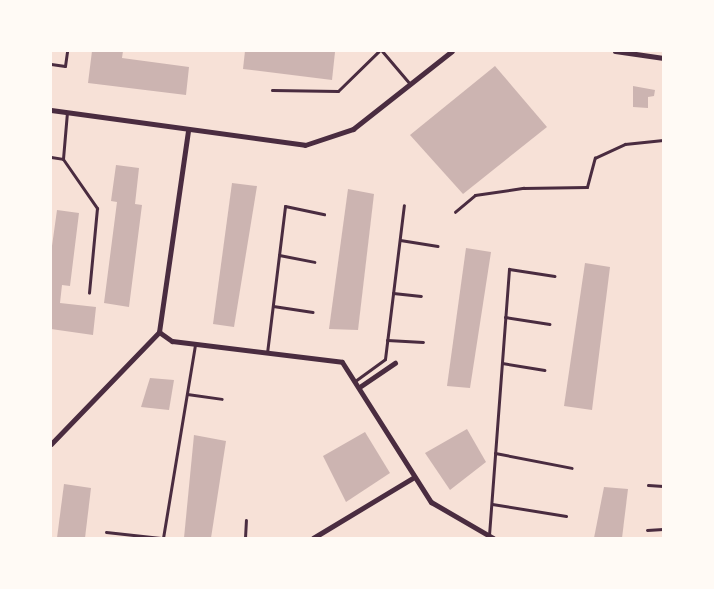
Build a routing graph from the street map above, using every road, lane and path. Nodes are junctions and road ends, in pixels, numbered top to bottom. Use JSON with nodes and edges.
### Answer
{"nodes":[{"id":1,"x":67,"y":51,"type":"edge"},
{"id":2,"x":381,"y":51,"type":"edge"},
{"id":3,"x":452,"y":51,"type":"edge"},
{"id":4,"x":615,"y":51,"type":"edge"},
{"id":5,"x":633,"y":52,"type":"edge"},
{"id":6,"x":663,"y":58,"type":"edge"},
{"id":7,"x":51,"y":64,"type":"edge"},
{"id":8,"x":410,"y":84,"type":"junction"},
{"id":9,"x":272,"y":90,"type":"dead end"},
{"id":10,"x":51,"y":110,"type":"edge"},
{"id":11,"x":67,"y":112,"type":"junction"},
{"id":12,"x":188,"y":130,"type":"junction"},
{"id":13,"x":663,"y":140,"type":"edge"},
{"id":14,"x":51,"y":157,"type":"edge"},
{"id":15,"x":63,"y":159,"type":"junction"},
{"id":16,"x":404,"y":205,"type":"dead end"},
{"id":17,"x":455,"y":212,"type":"dead end"},
{"id":18,"x":324,"y":214,"type":"dead end"},
{"id":19,"x":400,"y":240,"type":"junction"},
{"id":20,"x":438,"y":246,"type":"dead end"},
{"id":21,"x":279,"y":255,"type":"junction"},
{"id":22,"x":314,"y":262,"type":"dead end"},
{"id":23,"x":554,"y":276,"type":"dead end"},
{"id":24,"x":89,"y":293,"type":"dead end"},
{"id":25,"x":393,"y":294,"type":"junction"},
{"id":26,"x":421,"y":296,"type":"dead end"},
{"id":27,"x":273,"y":306,"type":"junction"},
{"id":28,"x":313,"y":312,"type":"dead end"},
{"id":29,"x":505,"y":317,"type":"junction"},
{"id":30,"x":549,"y":324,"type":"dead end"},
{"id":31,"x":159,"y":332,"type":"junction"},
{"id":32,"x":387,"y":340,"type":"junction"},
{"id":33,"x":423,"y":342,"type":"dead end"},
{"id":34,"x":195,"y":343,"type":"junction"},
{"id":35,"x":267,"y":352,"type":"junction"},
{"id":36,"x":395,"y":363,"type":"dead end"},
{"id":37,"x":502,"y":364,"type":"junction"},
{"id":38,"x":544,"y":370,"type":"dead end"},
{"id":39,"x":354,"y":382,"type":"junction"},
{"id":40,"x":361,"y":386,"type":"dead end"},
{"id":41,"x":187,"y":394,"type":"junction"},
{"id":42,"x":222,"y":399,"type":"dead end"},
{"id":43,"x":51,"y":444,"type":"edge"},
{"id":44,"x":495,"y":454,"type":"junction"},
{"id":45,"x":572,"y":468,"type":"dead end"},
{"id":46,"x":414,"y":477,"type":"junction"},
{"id":47,"x":648,"y":484,"type":"dead end"},
{"id":48,"x":663,"y":486,"type":"edge"},
{"id":49,"x":492,"y":504,"type":"junction"},
{"id":50,"x":566,"y":516,"type":"dead end"},
{"id":51,"x":246,"y":520,"type":"dead end"},
{"id":52,"x":663,"y":529,"type":"edge"},
{"id":53,"x":647,"y":530,"type":"dead end"},
{"id":54,"x":106,"y":532,"type":"dead end"},
{"id":55,"x":491,"y":537,"type":"edge"},
{"id":56,"x":162,"y":538,"type":"edge"},
{"id":57,"x":245,"y":538,"type":"edge"},
{"id":58,"x":313,"y":538,"type":"edge"}],
"edges":[{"from":1,"to":7,"type":"lane"},
{"from":2,"to":8,"type":"lane"},
{"from":2,"to":9,"type":"lane"},
{"from":3,"to":8,"type":"street"},
{"from":4,"to":5,"type":"street"},
{"from":5,"to":6,"type":"street"},
{"from":8,"to":12,"type":"street"},
{"from":10,"to":11,"type":"street"},
{"from":11,"to":12,"type":"street"},
{"from":11,"to":15,"type":"lane"},
{"from":12,"to":31,"type":"street"},
{"from":13,"to":17,"type":"path"},
{"from":14,"to":15,"type":"lane"},
{"from":15,"to":24,"type":"lane"},
{"from":16,"to":19,"type":"lane"},
{"from":18,"to":21,"type":"lane"},
{"from":19,"to":20,"type":"lane"},
{"from":19,"to":25,"type":"lane"},
{"from":21,"to":22,"type":"lane"},
{"from":21,"to":27,"type":"lane"},
{"from":23,"to":29,"type":"lane"},
{"from":25,"to":26,"type":"lane"},
{"from":25,"to":32,"type":"lane"},
{"from":27,"to":28,"type":"lane"},
{"from":27,"to":35,"type":"lane"},
{"from":29,"to":30,"type":"lane"},
{"from":29,"to":37,"type":"lane"},
{"from":31,"to":34,"type":"street"},
{"from":31,"to":43,"type":"street"},
{"from":32,"to":33,"type":"lane"},
{"from":32,"to":39,"type":"lane"},
{"from":34,"to":35,"type":"street"},
{"from":34,"to":41,"type":"lane"},
{"from":35,"to":39,"type":"street"},
{"from":36,"to":40,"type":"street"},
{"from":37,"to":38,"type":"lane"},
{"from":37,"to":44,"type":"lane"},
{"from":39,"to":46,"type":"street"},
{"from":41,"to":42,"type":"lane"},
{"from":41,"to":56,"type":"lane"},
{"from":44,"to":45,"type":"lane"},
{"from":44,"to":49,"type":"lane"},
{"from":46,"to":55,"type":"street"},
{"from":46,"to":58,"type":"street"},
{"from":47,"to":48,"type":"lane"},
{"from":49,"to":50,"type":"lane"},
{"from":49,"to":55,"type":"lane"},
{"from":51,"to":57,"type":"lane"},
{"from":52,"to":53,"type":"lane"},
{"from":54,"to":56,"type":"lane"}]}
